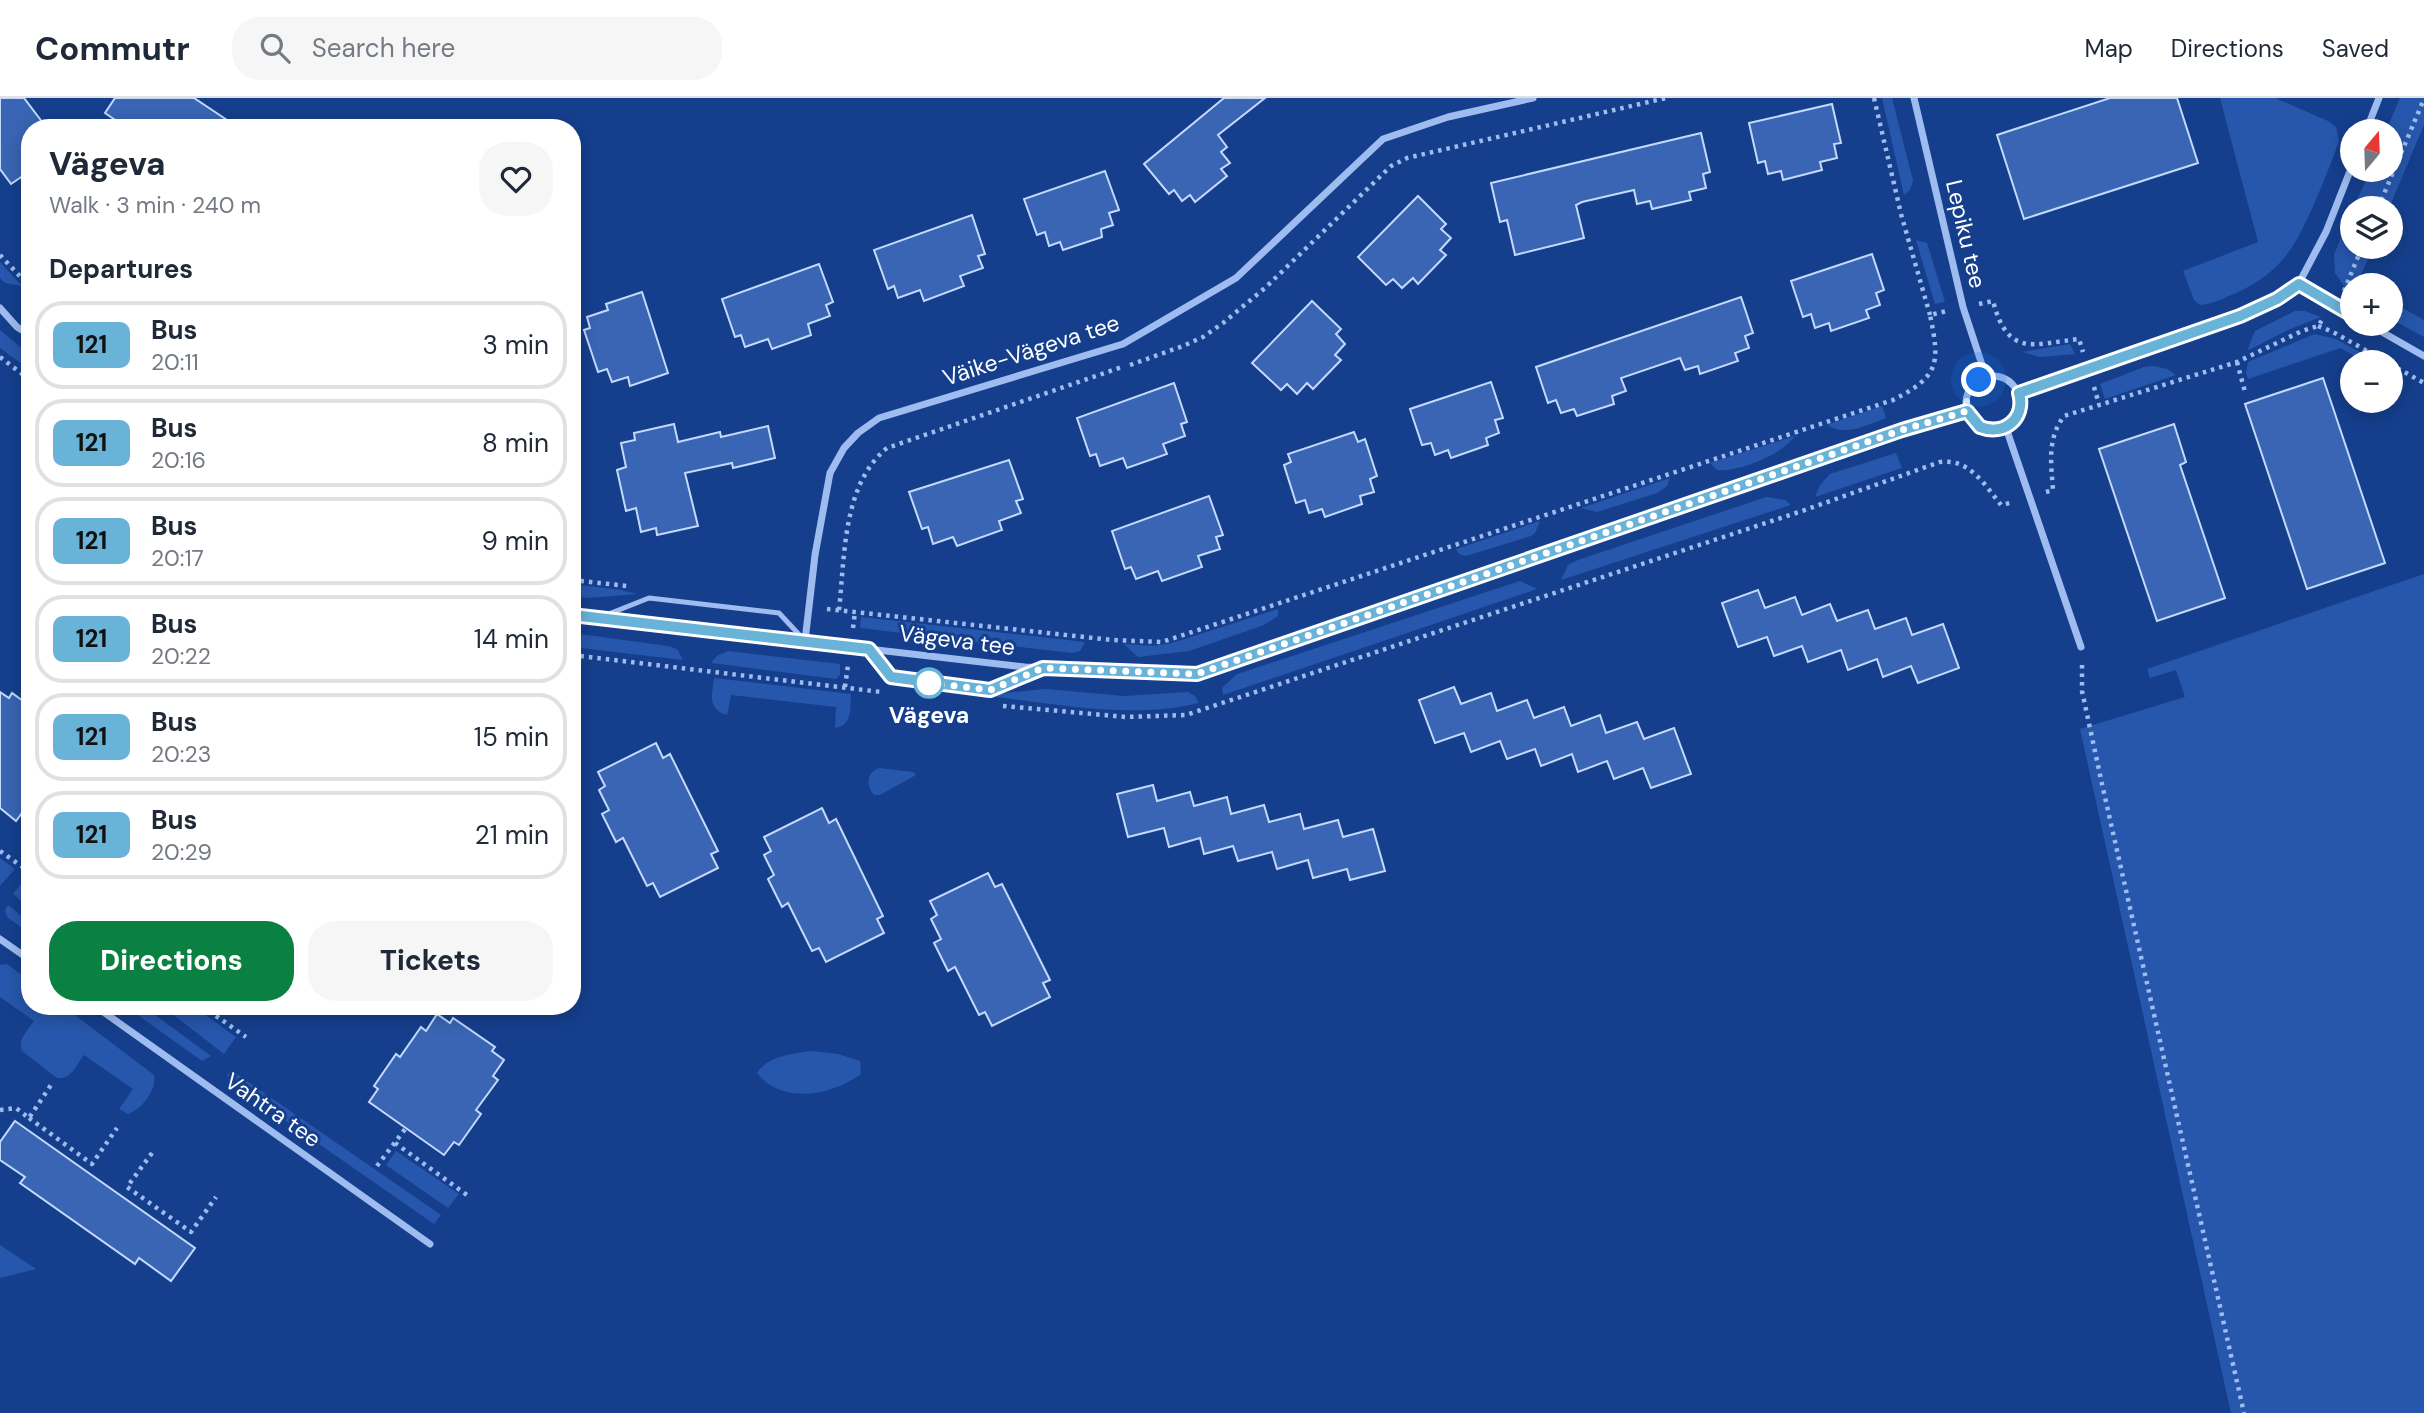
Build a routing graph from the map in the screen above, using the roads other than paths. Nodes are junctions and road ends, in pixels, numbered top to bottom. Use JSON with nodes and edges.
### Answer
{"nodes":[{"id":1,"x":1533,"y":98,"type":"edge"},
{"id":2,"x":1913,"y":98,"type":"edge"},
{"id":3,"x":2379,"y":98,"type":"edge"},
{"id":4,"x":2371,"y":119,"type":"edge"},
{"id":5,"x":2346,"y":182,"type":"edge"},
{"id":6,"x":2299,"y":284,"type":"junction"},
{"id":7,"x":0,"y":308,"type":"edge"},
{"id":8,"x":2340,"y":308,"type":"edge"},
{"id":9,"x":21,"y":329,"type":"edge"},
{"id":10,"x":2389,"y":336,"type":"edge"},
{"id":11,"x":2424,"y":356,"type":"edge"},
{"id":12,"x":1986,"y":377,"type":"junction"},
{"id":13,"x":2019,"y":393,"type":"junction"},
{"id":14,"x":1967,"y":411,"type":"junction"},
{"id":15,"x":2006,"y":428,"type":"junction"},
{"id":16,"x":581,"y":616,"type":"edge"},
{"id":17,"x":600,"y":618,"type":"junction"},
{"id":18,"x":806,"y":641,"type":"junction"},
{"id":19,"x":2081,"y":647,"type":"road end"},
{"id":20,"x":869,"y":649,"type":"junction"},
{"id":21,"x":1043,"y":668,"type":"junction"},
{"id":22,"x":0,"y":939,"type":"edge"},
{"id":23,"x":21,"y":954,"type":"edge"},
{"id":24,"x":108,"y":1015,"type":"edge"},
{"id":25,"x":430,"y":1244,"type":"dead end"}],
"edges":[{"from":1,"to":18,"type":"street","name":"Väike-Vägeva tee"},
{"from":2,"to":12,"type":"street","name":"Lepiku tee"},
{"from":3,"to":4,"type":"street"},
{"from":5,"to":6,"type":"street"},
{"from":6,"to":8,"type":"street"},
{"from":6,"to":13,"type":"street"},
{"from":7,"to":9,"type":"street"},
{"from":10,"to":11,"type":"street"},
{"from":12,"to":13,"type":"street"},
{"from":12,"to":14,"type":"street"},
{"from":13,"to":15,"type":"street"},
{"from":14,"to":15,"type":"street"},
{"from":14,"to":21,"type":"street","name":"Vägeva tee"},
{"from":15,"to":19,"type":"street"},
{"from":16,"to":17,"type":"street","name":"Vägeva tee"},
{"from":17,"to":18,"type":"street","name":"Vägeva tee"},
{"from":17,"to":18,"type":"lane"},
{"from":18,"to":20,"type":"street","name":"Vägeva tee"},
{"from":20,"to":21,"type":"street","name":"Vägeva tee"},
{"from":20,"to":21,"type":"lane"},
{"from":22,"to":23,"type":"street"},
{"from":24,"to":25,"type":"street","name":"Vahtra tee"}]}
